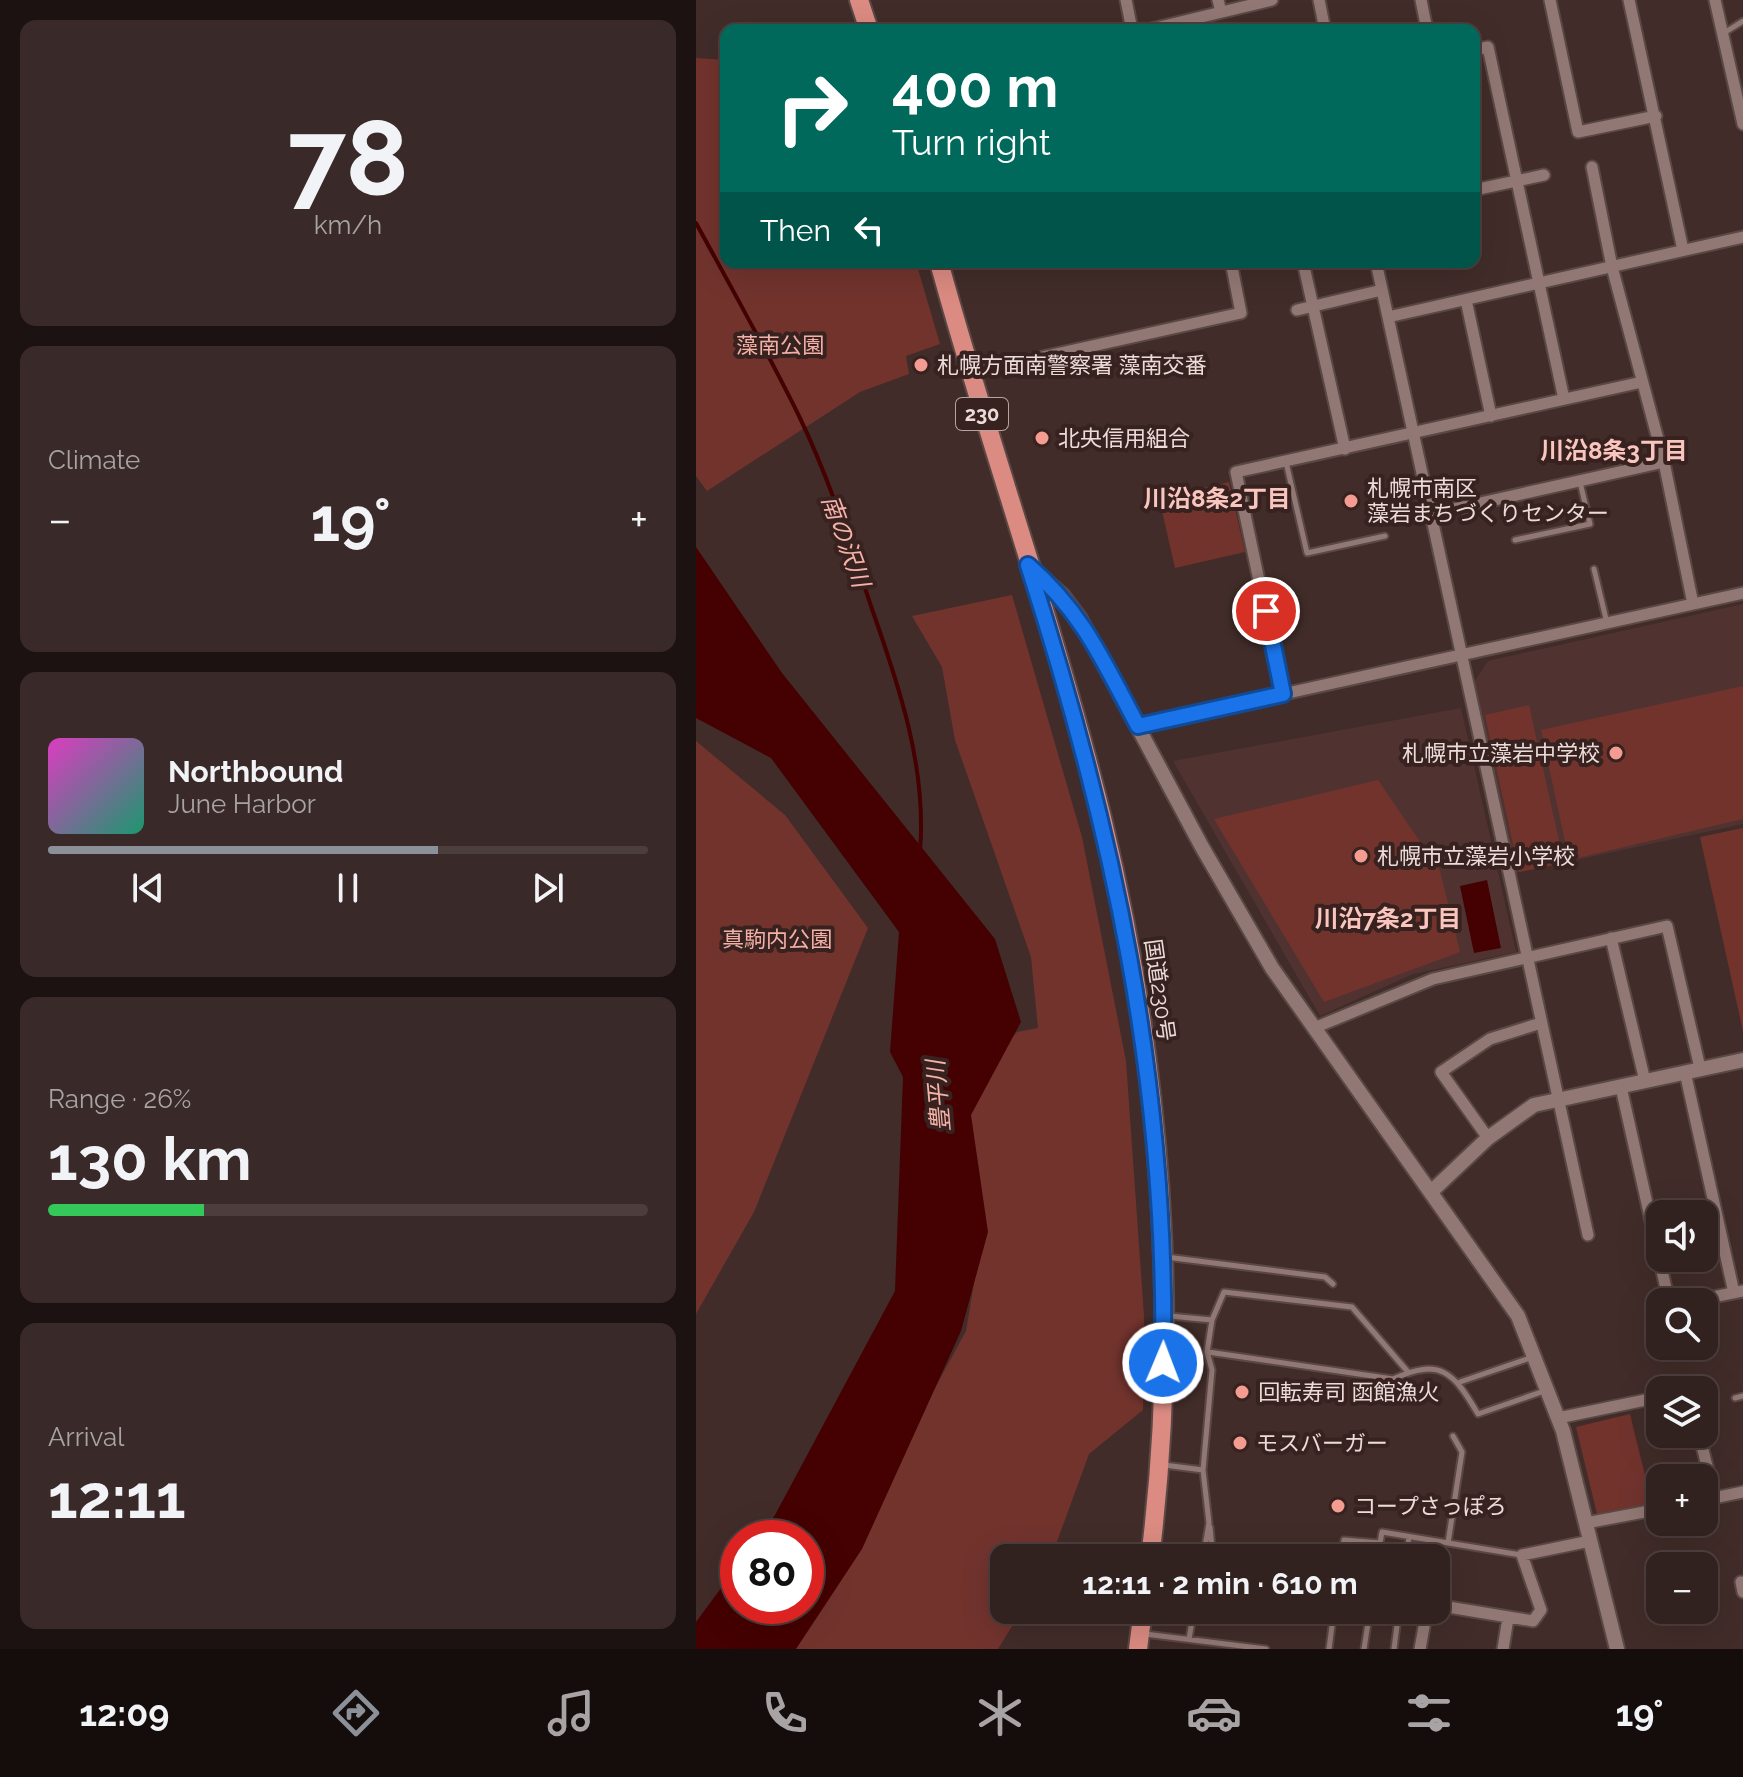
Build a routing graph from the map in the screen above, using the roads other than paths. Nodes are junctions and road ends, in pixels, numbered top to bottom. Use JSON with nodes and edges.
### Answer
{"nodes":[{"id":1,"x":859,"y":0,"type":"edge"},
{"id":2,"x":1126,"y":0,"type":"edge"},
{"id":3,"x":1272,"y":0,"type":"edge"},
{"id":4,"x":1319,"y":0,"type":"edge"},
{"id":5,"x":1421,"y":0,"type":"edge"},
{"id":6,"x":1550,"y":0,"type":"edge"},
{"id":7,"x":1629,"y":0,"type":"edge"},
{"id":8,"x":1715,"y":0,"type":"edge"},
{"id":9,"x":1219,"y":6,"type":"edge"},
{"id":10,"x":1743,"y":21,"type":"edge"},
{"id":11,"x":867,"y":24,"type":"edge"},
{"id":12,"x":1131,"y":24,"type":"edge"},
{"id":13,"x":1186,"y":24,"type":"edge"},
{"id":14,"x":1324,"y":24,"type":"edge"},
{"id":15,"x":1426,"y":24,"type":"edge"},
{"id":16,"x":1722,"y":34,"type":"junction"},
{"id":17,"x":1480,"y":49,"type":"edge"},
{"id":18,"x":1656,"y":116,"type":"junction"},
{"id":19,"x":1742,"y":116,"type":"edge"},
{"id":20,"x":1592,"y":167,"type":"dead end"},
{"id":21,"x":1544,"y":175,"type":"dead end"},
{"id":22,"x":1517,"y":181,"type":"junction"},
{"id":23,"x":1480,"y":189,"type":"edge"},
{"id":24,"x":1743,"y":237,"type":"edge"},
{"id":25,"x":1683,"y":250,"type":"junction"},
{"id":26,"x":1612,"y":267,"type":"junction"},
{"id":27,"x":941,"y":268,"type":"edge"},
{"id":28,"x":1232,"y":268,"type":"edge"},
{"id":29,"x":1304,"y":268,"type":"edge"},
{"id":30,"x":1377,"y":268,"type":"edge"},
{"id":31,"x":1539,"y":284,"type":"junction"},
{"id":32,"x":1382,"y":290,"type":"junction"},
{"id":33,"x":1466,"y":300,"type":"junction"},
{"id":34,"x":1313,"y":306,"type":"junction"},
{"id":35,"x":1297,"y":310,"type":"dead end"},
{"id":36,"x":1388,"y":317,"type":"junction"},
{"id":37,"x":969,"y":370,"type":"junction"},
{"id":38,"x":942,"y":374,"type":"dead end"},
{"id":39,"x":1642,"y":382,"type":"junction"},
{"id":40,"x":1564,"y":399,"type":"junction"},
{"id":41,"x":1491,"y":416,"type":"junction"},
{"id":42,"x":1413,"y":434,"type":"junction"},
{"id":43,"x":1345,"y":449,"type":"junction"},
{"id":44,"x":1286,"y":462,"type":"junction"},
{"id":45,"x":1664,"y":462,"type":"junction"},
{"id":46,"x":1580,"y":481,"type":"junction"},
{"id":47,"x":1431,"y":514,"type":"junction"},
{"id":48,"x":1385,"y":536,"type":"dead end"},
{"id":49,"x":1515,"y":540,"type":"dead end"},
{"id":50,"x":1028,"y":565,"type":"junction"},
{"id":51,"x":1594,"y":569,"type":"dead end"},
{"id":52,"x":1743,"y":593,"type":"edge"},
{"id":53,"x":1693,"y":604,"type":"junction"},
{"id":54,"x":1607,"y":623,"type":"junction"},
{"id":55,"x":1461,"y":655,"type":"junction"},
{"id":56,"x":1283,"y":694,"type":"junction"},
{"id":57,"x":1138,"y":726,"type":"junction"},
{"id":58,"x":1611,"y":938,"type":"junction"},
{"id":59,"x":1527,"y":955,"type":"junction"},
{"id":60,"x":1541,"y":1023,"type":"junction"},
{"id":61,"x":1314,"y":1028,"type":"junction"},
{"id":62,"x":1743,"y":1060,"type":"edge"},
{"id":63,"x":1700,"y":1068,"type":"junction"},
{"id":64,"x":1685,"y":1072,"type":"junction"},
{"id":65,"x":1645,"y":1081,"type":"junction"},
{"id":66,"x":1621,"y":1087,"type":"junction"},
{"id":67,"x":1558,"y":1099,"type":"junction"},
{"id":68,"x":1488,"y":1138,"type":"junction"},
{"id":69,"x":1432,"y":1191,"type":"junction"},
{"id":70,"x":1588,"y":1235,"type":"dead end"},
{"id":71,"x":1164,"y":1257,"type":"junction"},
{"id":72,"x":1333,"y":1284,"type":"dead end"},
{"id":73,"x":1666,"y":1288,"type":"edge"},
{"id":74,"x":1739,"y":1292,"type":"edge"},
{"id":75,"x":1718,"y":1296,"type":"edge"},
{"id":76,"x":1164,"y":1315,"type":"junction"},
{"id":77,"x":1212,"y":1320,"type":"junction"},
{"id":78,"x":1207,"y":1352,"type":"junction"},
{"id":79,"x":1535,"y":1356,"type":"junction"},
{"id":80,"x":1409,"y":1370,"type":"junction"},
{"id":81,"x":1460,"y":1382,"type":"junction"},
{"id":82,"x":1548,"y":1390,"type":"junction"},
{"id":83,"x":1743,"y":1396,"type":"edge"},
{"id":84,"x":1735,"y":1398,"type":"dead end"},
{"id":85,"x":1646,"y":1400,"type":"edge"},
{"id":86,"x":1558,"y":1418,"type":"junction"},
{"id":87,"x":1453,"y":1436,"type":"dead end"},
{"id":88,"x":1159,"y":1464,"type":"junction"},
{"id":89,"x":1203,"y":1470,"type":"junction"},
{"id":90,"x":1743,"y":1492,"type":"edge"},
{"id":91,"x":1718,"y":1497,"type":"edge"},
{"id":92,"x":1646,"y":1512,"type":"edge"},
{"id":93,"x":1209,"y":1523,"type":"junction"},
{"id":94,"x":1586,"y":1523,"type":"junction"},
{"id":95,"x":1409,"y":1537,"type":"junction"},
{"id":96,"x":1590,"y":1541,"type":"junction"},
{"id":97,"x":1380,"y":1543,"type":"joint"},
{"id":98,"x":1448,"y":1543,"type":"junction"},
{"id":99,"x":1151,"y":1544,"type":"edge"},
{"id":100,"x":1205,"y":1544,"type":"edge"},
{"id":101,"x":1211,"y":1544,"type":"edge"},
{"id":102,"x":1343,"y":1544,"type":"edge"},
{"id":103,"x":1408,"y":1544,"type":"edge"},
{"id":104,"x":1522,"y":1555,"type":"junction"},
{"id":105,"x":1450,"y":1608,"type":"edge"},
{"id":106,"x":1508,"y":1618,"type":"junction"},
{"id":107,"x":1192,"y":1624,"type":"edge"},
{"id":108,"x":1332,"y":1624,"type":"edge"},
{"id":109,"x":1368,"y":1624,"type":"edge"},
{"id":110,"x":1397,"y":1624,"type":"edge"},
{"id":111,"x":1424,"y":1624,"type":"edge"},
{"id":112,"x":1189,"y":1639,"type":"junction"},
{"id":113,"x":1139,"y":1641,"type":"edge"},
{"id":114,"x":1266,"y":1649,"type":"edge"},
{"id":115,"x":1329,"y":1649,"type":"edge"},
{"id":116,"x":1364,"y":1649,"type":"edge"},
{"id":117,"x":1394,"y":1649,"type":"edge"},
{"id":118,"x":1420,"y":1649,"type":"edge"},
{"id":119,"x":1503,"y":1649,"type":"edge"},
{"id":120,"x":1617,"y":1649,"type":"edge"}],
"edges":[{"from":1,"to":11,"type":"highway"},
{"from":2,"to":12,"type":"street"},
{"from":3,"to":9,"type":"street"},
{"from":4,"to":14,"type":"street"},
{"from":5,"to":15,"type":"street"},
{"from":6,"to":18,"type":"street"},
{"from":7,"to":18,"type":"street"},
{"from":8,"to":16,"type":"street"},
{"from":9,"to":13,"type":"street"},
{"from":10,"to":16,"type":"lane"},
{"from":16,"to":19,"type":"street"},
{"from":17,"to":22,"type":"street"},
{"from":18,"to":25,"type":"street"},
{"from":20,"to":26,"type":"street"},
{"from":21,"to":22,"type":"street"},
{"from":22,"to":23,"type":"street"},
{"from":22,"to":31,"type":"street"},
{"from":24,"to":25,"type":"street"},
{"from":25,"to":26,"type":"street"},
{"from":26,"to":31,"type":"street"},
{"from":26,"to":39,"type":"street"},
{"from":27,"to":37,"type":"highway","name":"国道230号","number":"230"},
{"from":28,"to":37,"type":"street"},
{"from":29,"to":34,"type":"street"},
{"from":30,"to":32,"type":"street"},
{"from":31,"to":33,"type":"street"},
{"from":31,"to":40,"type":"street"},
{"from":32,"to":34,"type":"street"},
{"from":32,"to":36,"type":"street"},
{"from":33,"to":36,"type":"street"},
{"from":33,"to":41,"type":"street"},
{"from":34,"to":35,"type":"street"},
{"from":34,"to":43,"type":"street"},
{"from":36,"to":42,"type":"street"},
{"from":37,"to":38,"type":"lane"},
{"from":37,"to":50,"type":"highway","name":"国道230号","number":"230"},
{"from":39,"to":40,"type":"street"},
{"from":39,"to":45,"type":"street"},
{"from":40,"to":41,"type":"street"},
{"from":41,"to":42,"type":"street"},
{"from":42,"to":43,"type":"street"},
{"from":42,"to":47,"type":"street"},
{"from":43,"to":44,"type":"street"},
{"from":44,"to":48,"type":"lane"},
{"from":44,"to":56,"type":"street"},
{"from":45,"to":46,"type":"street"},
{"from":45,"to":53,"type":"street"},
{"from":46,"to":47,"type":"street"},
{"from":46,"to":49,"type":"lane"},
{"from":47,"to":55,"type":"street"},
{"from":50,"to":57,"type":"street"},
{"from":50,"to":71,"type":"highway","name":"国道230号","number":"230"},
{"from":51,"to":54,"type":"lane"},
{"from":52,"to":53,"type":"street"},
{"from":53,"to":54,"type":"street"},
{"from":54,"to":55,"type":"street"},
{"from":55,"to":56,"type":"street"},
{"from":55,"to":59,"type":"street"},
{"from":56,"to":57,"type":"street"},
{"from":57,"to":61,"type":"street"},
{"from":58,"to":59,"type":"street"},
{"from":58,"to":63,"type":"street"},
{"from":58,"to":65,"type":"street"},
{"from":59,"to":60,"type":"street"},
{"from":59,"to":61,"type":"street"},
{"from":60,"to":67,"type":"street"},
{"from":60,"to":68,"type":"street"},
{"from":61,"to":69,"type":"street"},
{"from":62,"to":63,"type":"street"},
{"from":63,"to":64,"type":"street"},
{"from":64,"to":65,"type":"street"},
{"from":64,"to":74,"type":"street"},
{"from":65,"to":66,"type":"street"},
{"from":66,"to":67,"type":"street"},
{"from":66,"to":73,"type":"street"},
{"from":67,"to":68,"type":"street"},
{"from":67,"to":70,"type":"street"},
{"from":68,"to":69,"type":"street"},
{"from":69,"to":79,"type":"street"},
{"from":71,"to":72,"type":"lane"},
{"from":71,"to":76,"type":"highway","name":"国道230号","number":"230"},
{"from":74,"to":75,"type":"street"},
{"from":76,"to":77,"type":"lane"},
{"from":76,"to":88,"type":"highway","name":"国道230号","number":"230"},
{"from":77,"to":78,"type":"lane"},
{"from":77,"to":80,"type":"lane"},
{"from":78,"to":80,"type":"lane"},
{"from":78,"to":89,"type":"lane"},
{"from":79,"to":81,"type":"lane"},
{"from":79,"to":82,"type":"street"},
{"from":80,"to":81,"type":"lane"},
{"from":81,"to":82,"type":"lane"},
{"from":82,"to":86,"type":"street"},
{"from":83,"to":84,"type":"lane"},
{"from":85,"to":86,"type":"street"},
{"from":86,"to":94,"type":"street"},
{"from":87,"to":98,"type":"lane"},
{"from":88,"to":89,"type":"lane"},
{"from":88,"to":99,"type":"highway","name":"国道230号","number":"230"},
{"from":89,"to":93,"type":"lane"},
{"from":90,"to":91,"type":"street"},
{"from":92,"to":94,"type":"street"},
{"from":93,"to":100,"type":"lane"},
{"from":93,"to":101,"type":"lane"},
{"from":94,"to":96,"type":"street"},
{"from":95,"to":97,"type":"lane"},
{"from":95,"to":98,"type":"lane"},
{"from":95,"to":103,"type":"lane"},
{"from":96,"to":104,"type":"street"},
{"from":96,"to":120,"type":"street"},
{"from":97,"to":102,"type":"lane"},
{"from":98,"to":104,"type":"lane"},
{"from":104,"to":106,"type":"street"},
{"from":105,"to":106,"type":"street"},
{"from":106,"to":119,"type":"street"},
{"from":107,"to":112,"type":"lane"},
{"from":108,"to":115,"type":"lane"},
{"from":109,"to":116,"type":"lane"},
{"from":110,"to":117,"type":"lane"},
{"from":111,"to":118,"type":"street"},
{"from":112,"to":113,"type":"lane"},
{"from":112,"to":114,"type":"lane"}]}
